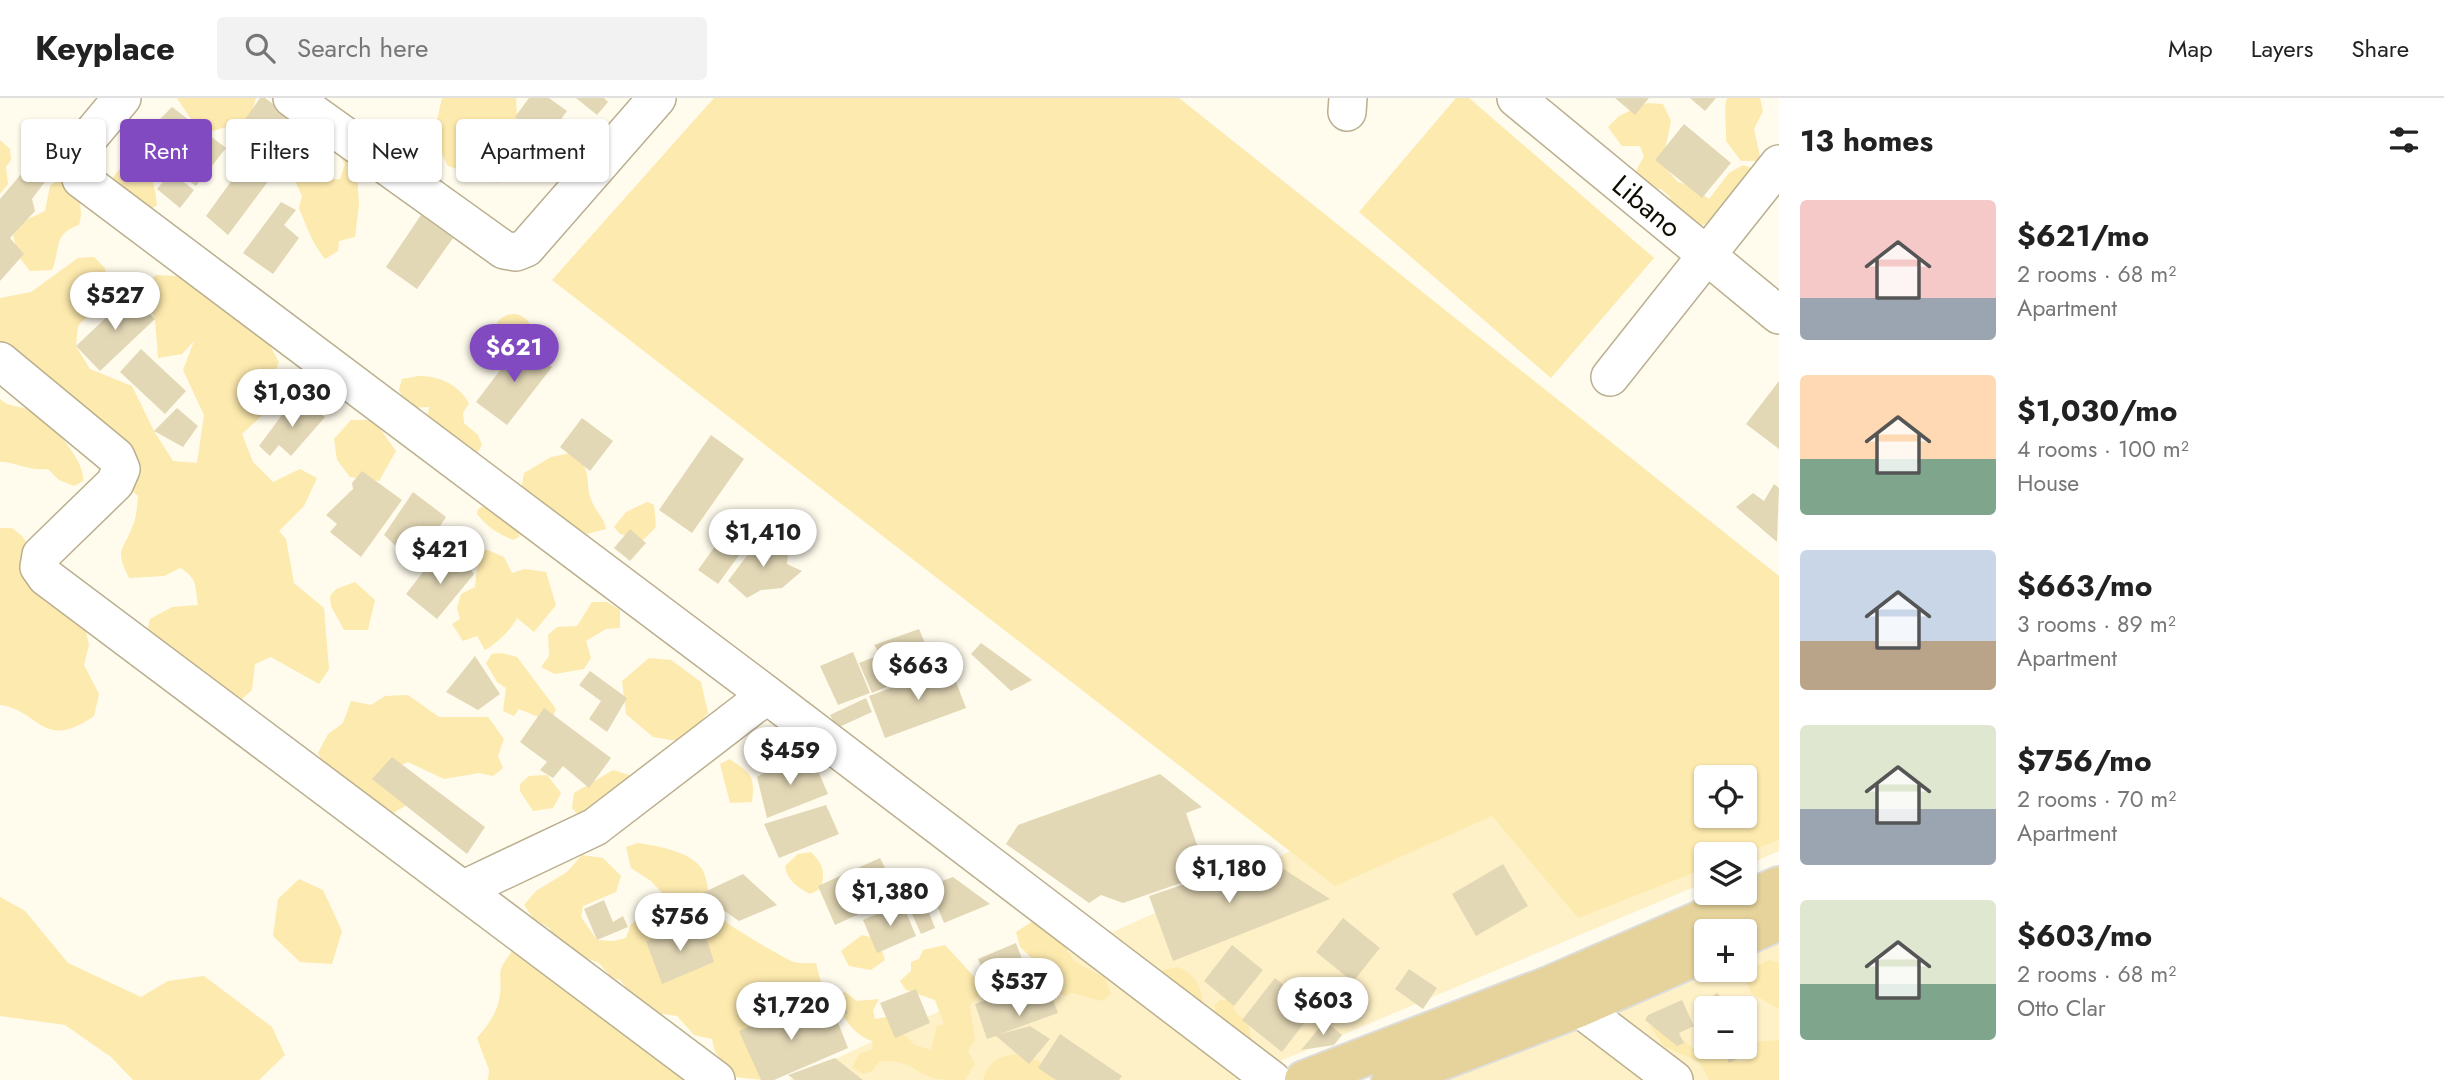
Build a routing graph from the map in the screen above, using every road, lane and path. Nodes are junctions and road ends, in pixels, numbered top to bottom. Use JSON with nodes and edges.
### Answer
{"nodes":[{"id":1,"x":122,"y":98,"type":"edge"},
{"id":2,"x":292,"y":98,"type":"edge"},
{"id":3,"x":657,"y":98,"type":"edge"},
{"id":4,"x":1516,"y":98,"type":"edge"},
{"id":5,"x":1779,"y":164,"type":"edge"},
{"id":6,"x":1705,"y":254,"type":"junction"},
{"id":7,"x":1779,"y":315,"type":"edge"},
{"id":8,"x":0,"y":361,"type":"edge"},
{"id":9,"x":1610,"y":377,"type":"dead end"},
{"id":10,"x":767,"y":695,"type":"junction"},
{"id":11,"x":1779,"y":886,"type":"edge"},
{"id":12,"x":464,"y":889,"type":"junction"},
{"id":13,"x":1779,"y":921,"type":"edge"},
{"id":14,"x":1757,"y":931,"type":"edge"},
{"id":15,"x":1694,"y":957,"type":"edge"},
{"id":16,"x":1564,"y":997,"type":"junction"},
{"id":17,"x":716,"y":1080,"type":"edge"},
{"id":18,"x":1272,"y":1080,"type":"edge"},
{"id":19,"x":1304,"y":1080,"type":"edge"},
{"id":20,"x":1391,"y":1080,"type":"edge"},
{"id":21,"x":1674,"y":1080,"type":"edge"}],
"edges":[{"from":1,"to":10,"type":"street"},
{"from":2,"to":3,"type":"street"},
{"from":4,"to":6,"type":"street","name":"Libano"},
{"from":5,"to":6,"type":"street"},
{"from":6,"to":7,"type":"street","name":"Libano"},
{"from":6,"to":9,"type":"street"},
{"from":8,"to":12,"type":"street"},
{"from":10,"to":12,"type":"street"},
{"from":10,"to":18,"type":"street"},
{"from":11,"to":16,"type":"main road"},
{"from":12,"to":17,"type":"street"},
{"from":13,"to":14,"type":"main road"},
{"from":15,"to":16,"type":"main road"},
{"from":16,"to":19,"type":"main road"},
{"from":16,"to":20,"type":"main road"},
{"from":16,"to":21,"type":"street"}]}
